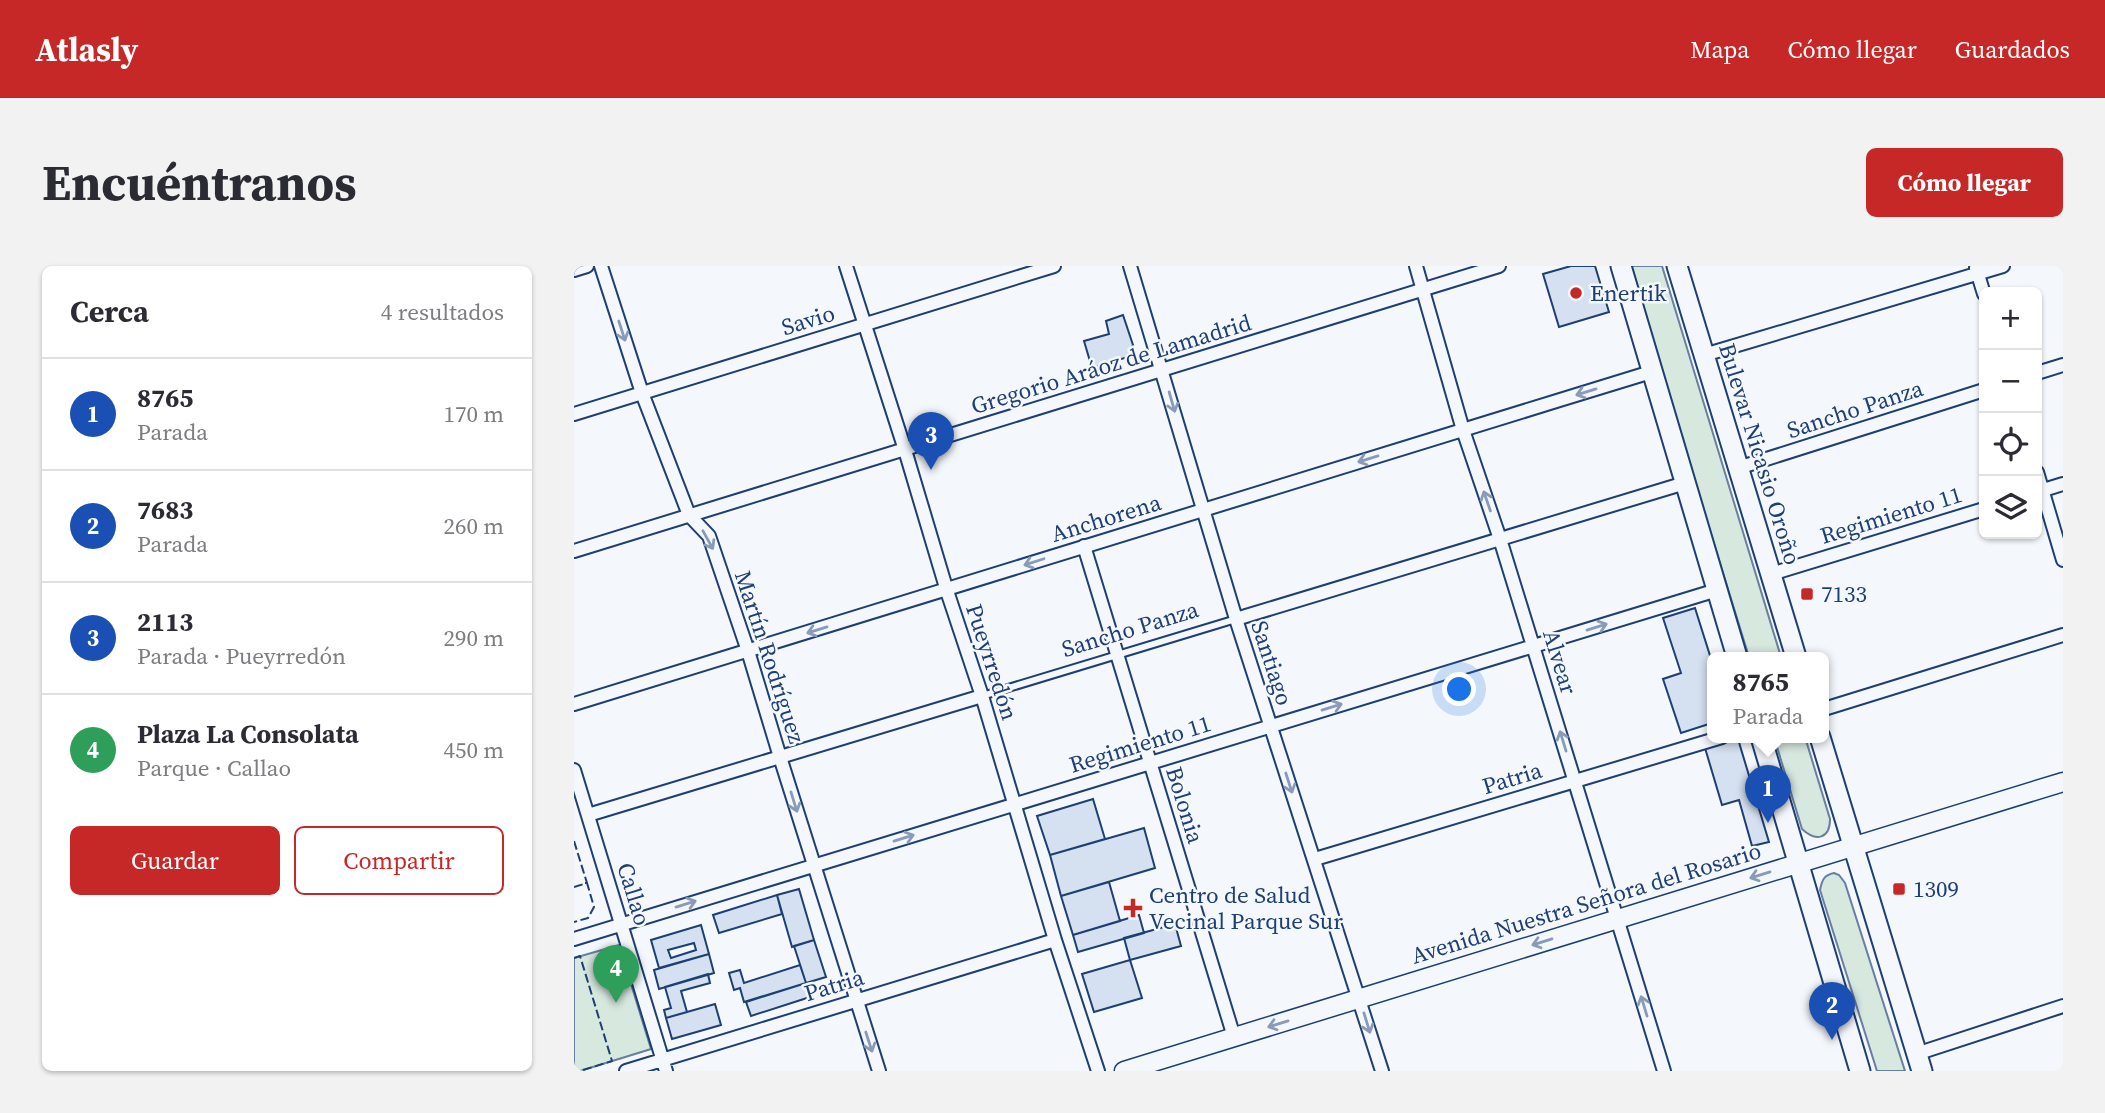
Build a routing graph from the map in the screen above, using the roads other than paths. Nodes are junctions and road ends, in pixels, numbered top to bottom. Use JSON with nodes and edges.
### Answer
{"nodes":[{"id":1,"x":587,"y":266,"type":"edge"},
{"id":2,"x":601,"y":266,"type":"edge"},
{"id":3,"x":846,"y":266,"type":"edge"},
{"id":4,"x":1054,"y":266,"type":"edge"},
{"id":5,"x":1130,"y":266,"type":"edge"},
{"id":6,"x":1416,"y":266,"type":"edge"},
{"id":7,"x":1499,"y":266,"type":"edge"},
{"id":8,"x":1621,"y":266,"type":"edge"},
{"id":9,"x":1677,"y":266,"type":"edge"},
{"id":10,"x":2003,"y":266,"type":"edge"},
{"id":11,"x":574,"y":270,"type":"edge"},
{"id":12,"x":1977,"y":270,"type":"edge"},
{"id":13,"x":1982,"y":287,"type":"edge"},
{"id":14,"x":1423,"y":289,"type":"junction"},
{"id":15,"x":864,"y":324,"type":"junction"},
{"id":16,"x":1704,"y":355,"type":"junction"},
{"id":17,"x":2063,"y":365,"type":"edge"},
{"id":18,"x":1163,"y":370,"type":"junction"},
{"id":19,"x":2042,"y":371,"type":"edge"},
{"id":20,"x":1651,"y":372,"type":"junction"},
{"id":21,"x":1979,"y":392,"type":"edge"},
{"id":22,"x":642,"y":393,"type":"junction"},
{"id":23,"x":574,"y":414,"type":"edge"},
{"id":24,"x":1463,"y":429,"type":"junction"},
{"id":25,"x":905,"y":450,"type":"junction"},
{"id":26,"x":1738,"y":468,"type":"junction"},
{"id":27,"x":1685,"y":483,"type":"junction"},
{"id":28,"x":2063,"y":484,"type":"edge"},
{"id":29,"x":2042,"y":490,"type":"edge"},
{"id":30,"x":2042,"y":500,"type":"edge"},
{"id":31,"x":1203,"y":510,"type":"junction"},
{"id":32,"x":1979,"y":511,"type":"edge"},
{"id":33,"x":689,"y":515,"type":"junction"},
{"id":34,"x":1500,"y":539,"type":"junction"},
{"id":35,"x":1084,"y":546,"type":"junction"},
{"id":36,"x":574,"y":551,"type":"edge"},
{"id":37,"x":2063,"y":560,"type":"edge"},
{"id":38,"x":1771,"y":575,"type":"junction"},
{"id":39,"x":1717,"y":590,"type":"junction"},
{"id":40,"x":947,"y":591,"type":"junction"},
{"id":41,"x":1236,"y":619,"type":"junction"},
{"id":42,"x":2063,"y":635,"type":"edge"},
{"id":43,"x":1533,"y":646,"type":"junction"},
{"id":44,"x":748,"y":651,"type":"junction"},
{"id":45,"x":1736,"y":652,"type":"edge"},
{"id":46,"x":1794,"y":652,"type":"edge"},
{"id":47,"x":1117,"y":655,"type":"junction"},
{"id":48,"x":982,"y":696,"type":"junction"},
{"id":49,"x":574,"y":704,"type":"edge"},
{"id":50,"x":1829,"y":707,"type":"edge"},
{"id":51,"x":1270,"y":726,"type":"junction"},
{"id":52,"x":1707,"y":741,"type":"edge"},
{"id":53,"x":1763,"y":743,"type":"edge"},
{"id":54,"x":1822,"y":743,"type":"edge"},
{"id":55,"x":780,"y":757,"type":"junction"},
{"id":56,"x":1150,"y":763,"type":"junction"},
{"id":57,"x":574,"y":770,"type":"edge"},
{"id":58,"x":1575,"y":781,"type":"junction"},
{"id":59,"x":2063,"y":782,"type":"edge"},
{"id":60,"x":1014,"y":804,"type":"junction"},
{"id":61,"x":588,"y":815,"type":"junction"},
{"id":62,"x":1854,"y":846,"type":"junction"},
{"id":63,"x":1315,"y":859,"type":"junction"},
{"id":64,"x":1798,"y":864,"type":"junction"},
{"id":65,"x":814,"y":866,"type":"junction"},
{"id":66,"x":1617,"y":919,"type":"junction"},
{"id":67,"x":621,"y":924,"type":"junction"},
{"id":68,"x":574,"y":939,"type":"edge"},
{"id":69,"x":1055,"y":940,"type":"junction"},
{"id":70,"x":1359,"y":999,"type":"junction"},
{"id":71,"x":856,"y":1001,"type":"junction"},
{"id":72,"x":2063,"y":1006,"type":"edge"},
{"id":73,"x":1234,"y":1037,"type":"junction"},
{"id":74,"x":1919,"y":1062,"type":"edge"},
{"id":75,"x":664,"y":1065,"type":"edge"},
{"id":76,"x":626,"y":1071,"type":"edge"},
{"id":77,"x":879,"y":1071,"type":"edge"},
{"id":78,"x":1098,"y":1071,"type":"edge"},
{"id":79,"x":1124,"y":1071,"type":"edge"},
{"id":80,"x":1382,"y":1071,"type":"edge"},
{"id":81,"x":1664,"y":1071,"type":"edge"},
{"id":82,"x":1860,"y":1071,"type":"edge"}],
"edges":[{"from":1,"to":11,"type":"street"},
{"from":2,"to":22,"type":"street","name":"Martín Rodríguez","one_way":true},
{"from":3,"to":15,"type":"street","name":"Pueyrredón"},
{"from":4,"to":15,"type":"street","name":"Savio"},
{"from":5,"to":18,"type":"street","name":"Santiago"},
{"from":6,"to":14,"type":"street","name":"Alvear"},
{"from":7,"to":14,"type":"street","name":"Gregorio Aráoz de Lamadrid"},
{"from":8,"to":20,"type":"main road"},
{"from":9,"to":16,"type":"main road","name":"Bulevar Nicasio Oroño"},
{"from":10,"to":12,"type":"street"},
{"from":12,"to":13,"type":"street"},
{"from":12,"to":16,"type":"street"},
{"from":14,"to":18,"type":"street","name":"Gregorio Aráoz de Lamadrid"},
{"from":14,"to":24,"type":"street","name":"Alvear"},
{"from":15,"to":22,"type":"street","name":"Savio"},
{"from":15,"to":25,"type":"street","name":"Pueyrredón"},
{"from":16,"to":26,"type":"main road","name":"Bulevar Nicasio Oroño"},
{"from":17,"to":19,"type":"street"},
{"from":18,"to":25,"type":"street","name":"Gregorio Aráoz de Lamadrid"},
{"from":18,"to":31,"type":"street","name":"Santiago","one_way":true},
{"from":20,"to":24,"type":"street","name":"Anchorena","one_way":true},
{"from":20,"to":27,"type":"main road"},
{"from":21,"to":26,"type":"street","name":"Sancho Panza"},
{"from":22,"to":23,"type":"street","name":"Savio"},
{"from":22,"to":33,"type":"street","name":"Martín Rodríguez"},
{"from":24,"to":31,"type":"street","name":"Anchorena","one_way":true},
{"from":34,"to":24,"type":"street","name":"Alvear","one_way":true},
{"from":25,"to":33,"type":"street","name":"Gregorio Aráoz de Lamadrid"},
{"from":25,"to":40,"type":"street","name":"Pueyrredón"},
{"from":26,"to":38,"type":"main road","name":"Bulevar Nicasio Oroño"},
{"from":27,"to":34,"type":"street","name":"Sancho Panza"},
{"from":27,"to":39,"type":"main road"},
{"from":28,"to":29,"type":"street"},
{"from":30,"to":37,"type":"street"},
{"from":31,"to":35,"type":"street","name":"Anchorena"},
{"from":31,"to":41,"type":"street","name":"Santiago"},
{"from":32,"to":38,"type":"street","name":"Regimiento 11"},
{"from":33,"to":36,"type":"street","name":"Gregorio Aráoz de Lamadrid"},
{"from":33,"to":44,"type":"street","name":"Martín Rodríguez","one_way":true},
{"from":34,"to":41,"type":"street","name":"Sancho Panza"},
{"from":34,"to":43,"type":"street","name":"Alvear"},
{"from":35,"to":40,"type":"street","name":"Anchorena","one_way":true},
{"from":35,"to":47,"type":"street","name":"Bolonia"},
{"from":38,"to":46,"type":"main road","name":"Bulevar Nicasio Oroño"},
{"from":43,"to":39,"type":"street","name":"Regimiento 11","one_way":true},
{"from":39,"to":45,"type":"main road"},
{"from":40,"to":44,"type":"street","name":"Anchorena","one_way":true},
{"from":40,"to":48,"type":"street","name":"Pueyrredón"},
{"from":41,"to":47,"type":"lane","name":"Sancho Panza"},
{"from":41,"to":51,"type":"street","name":"Santiago"},
{"from":42,"to":50,"type":"street"},
{"from":51,"to":43,"type":"street","name":"Regimiento 11","one_way":true},
{"from":58,"to":43,"type":"street","name":"Alvear","one_way":true},
{"from":44,"to":49,"type":"street","name":"Anchorena"},
{"from":44,"to":55,"type":"street","name":"Martín Rodríguez"},
{"from":47,"to":48,"type":"lane","name":"Sancho Panza"},
{"from":47,"to":56,"type":"street","name":"Bolonia"},
{"from":48,"to":55,"type":"street","name":"Sancho Panza"},
{"from":48,"to":60,"type":"street","name":"Pueyrredón"},
{"from":51,"to":56,"type":"street","name":"Regimiento 11"},
{"from":51,"to":63,"type":"street","name":"Santiago","one_way":true},
{"from":52,"to":58,"type":"street","name":"Patria"},
{"from":53,"to":64,"type":"main road"},
{"from":54,"to":62,"type":"main road"},
{"from":55,"to":61,"type":"street","name":"Sancho Panza"},
{"from":55,"to":65,"type":"street","name":"Martín Rodríguez","one_way":true},
{"from":56,"to":60,"type":"street","name":"Regimiento 11"},
{"from":56,"to":73,"type":"street","name":"Bolonia"},
{"from":57,"to":61,"type":"street","name":"Callao"},
{"from":58,"to":63,"type":"street","name":"Patria"},
{"from":58,"to":66,"type":"street","name":"Alvear"},
{"from":59,"to":62,"type":"street","name":"Avenida Nuestra Señora del Rosario"},
{"from":65,"to":60,"type":"street","name":"Regimiento 11","one_way":true},
{"from":60,"to":69,"type":"street","name":"Pueyrredón"},
{"from":61,"to":67,"type":"street","name":"Callao"},
{"from":62,"to":64,"type":"street","name":"Avenida Nuestra Señora del Rosario"},
{"from":62,"to":74,"type":"main road"},
{"from":63,"to":70,"type":"street","name":"Santiago"},
{"from":64,"to":66,"type":"street","name":"Avenida Nuestra Señora del Rosario","one_way":true},
{"from":64,"to":82,"type":"main road"},
{"from":67,"to":65,"type":"street","name":"Regimiento 11","one_way":true},
{"from":65,"to":71,"type":"street","name":"Martín Rodríguez"},
{"from":66,"to":70,"type":"street","name":"Avenida Nuestra Señora del Rosario","one_way":true},
{"from":81,"to":66,"type":"street","name":"Alvear","one_way":true},
{"from":67,"to":68,"type":"street","name":"Regimiento 11"},
{"from":67,"to":75,"type":"street","name":"Callao"},
{"from":69,"to":71,"type":"street","name":"Patria"},
{"from":69,"to":78,"type":"street","name":"Pueyrredón"},
{"from":70,"to":73,"type":"street","name":"Avenida Nuestra Señora del Rosario","one_way":true},
{"from":70,"to":80,"type":"street","name":"Santiago","one_way":true},
{"from":71,"to":75,"type":"street","name":"Patria"},
{"from":71,"to":77,"type":"street","name":"Martín Rodríguez","one_way":true},
{"from":72,"to":74,"type":"street"},
{"from":73,"to":79,"type":"street","name":"Avenida Nuestra Señora del Rosario"},
{"from":75,"to":76,"type":"street","name":"Patria"}]}
